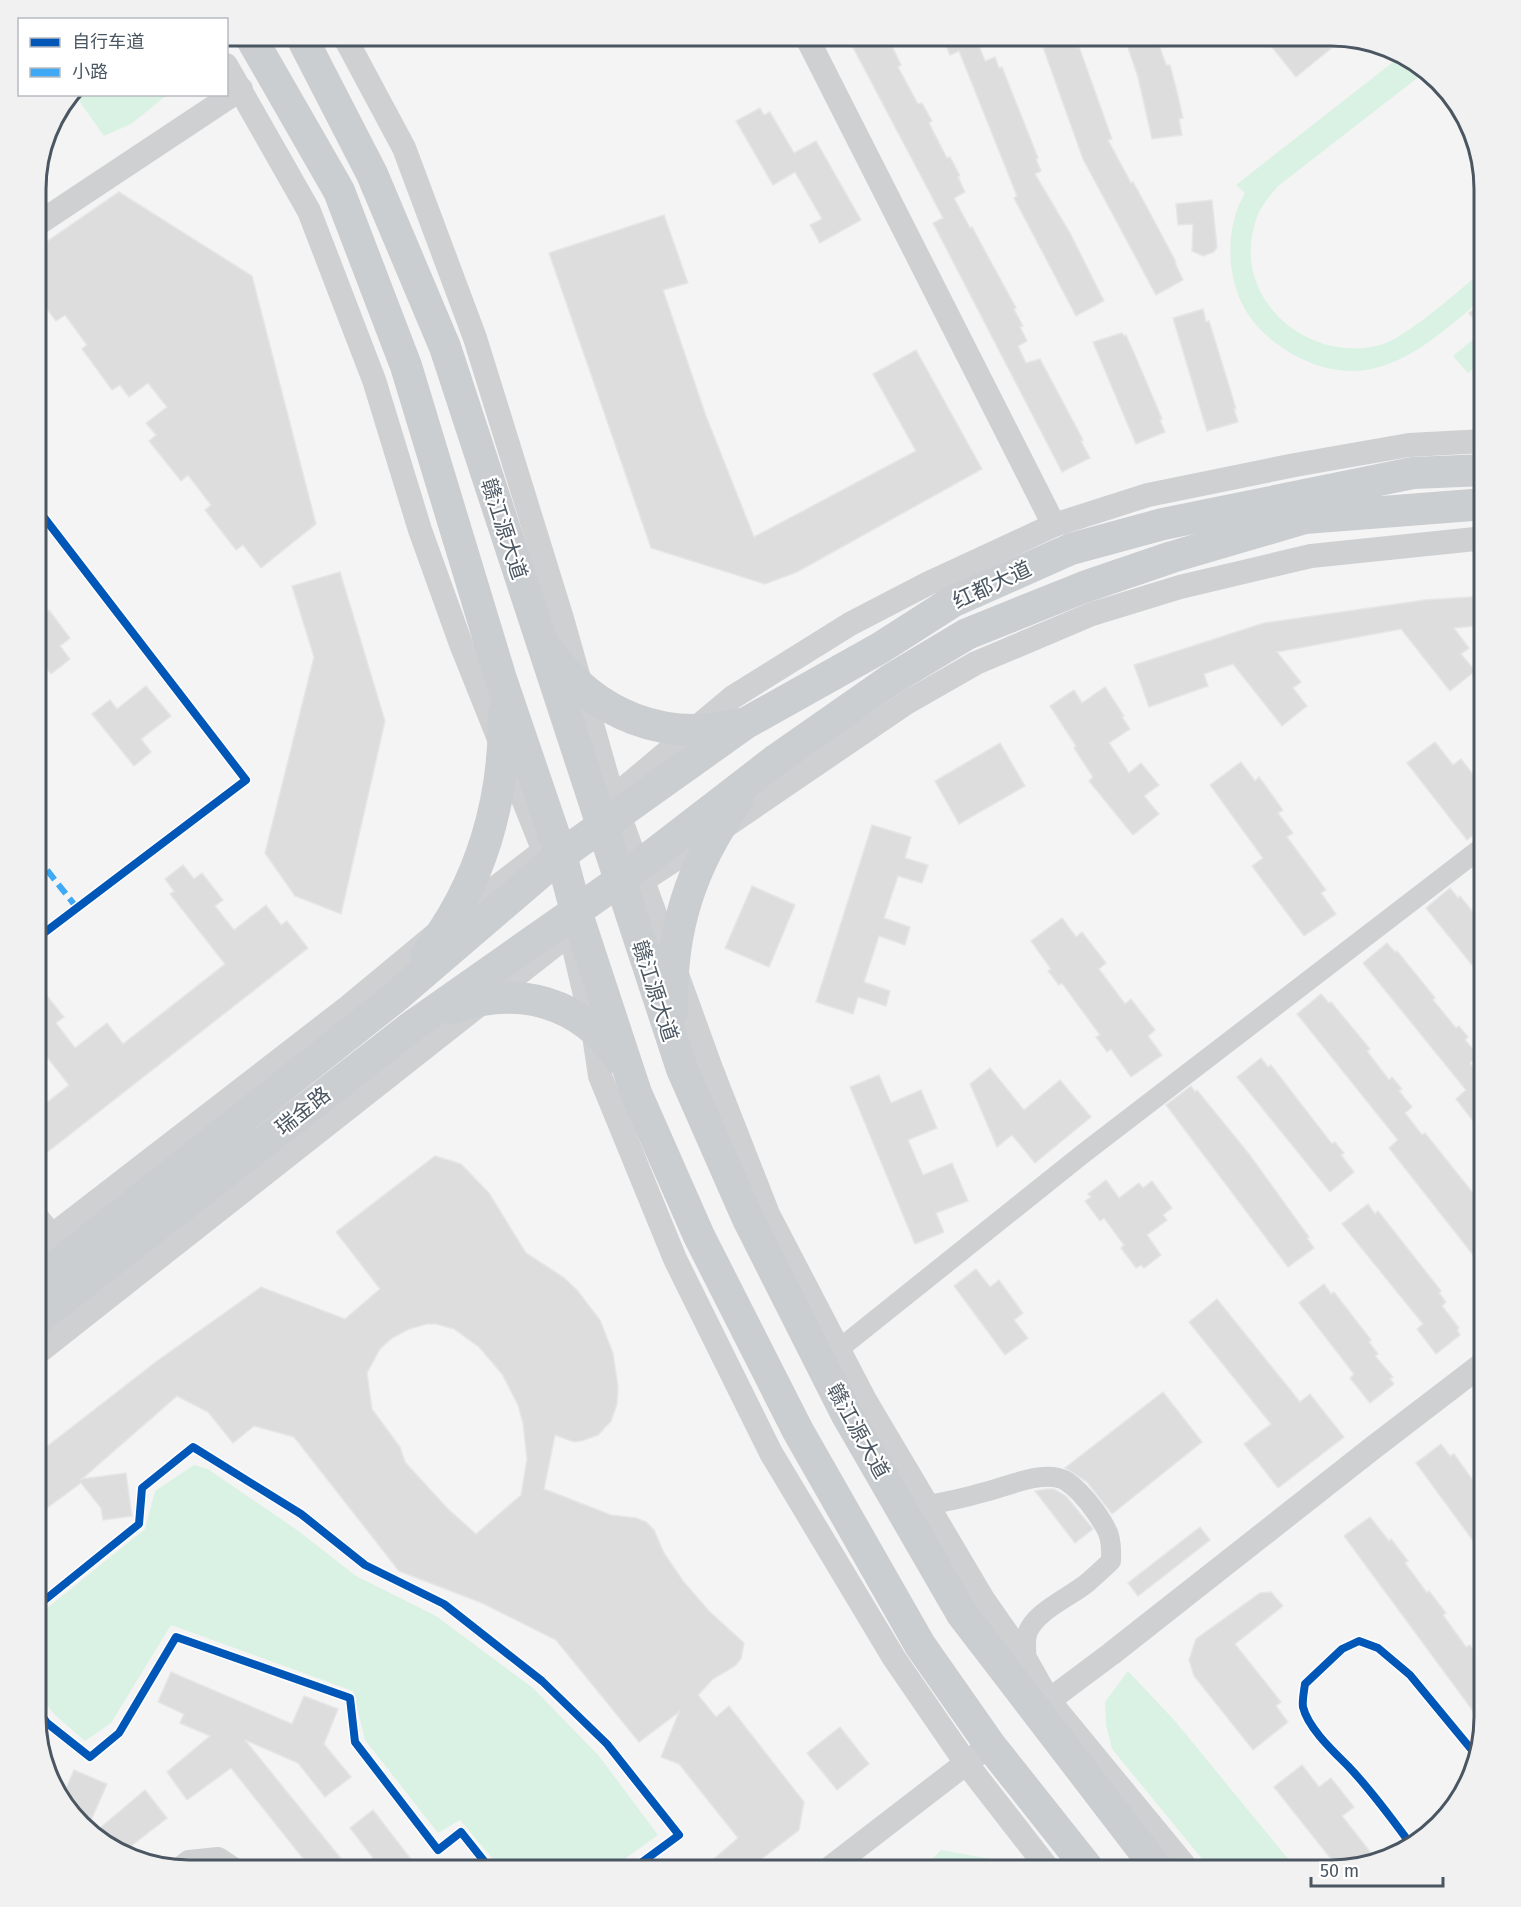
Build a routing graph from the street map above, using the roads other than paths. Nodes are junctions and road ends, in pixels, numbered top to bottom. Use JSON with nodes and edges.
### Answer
{"nodes":[{"id":1,"x":256,"y":46,"type":"edge"},
{"id":2,"x":306,"y":46,"type":"edge"},
{"id":3,"x":349,"y":46,"type":"edge"},
{"id":4,"x":811,"y":47,"type":"edge"},
{"id":5,"x":228,"y":68,"type":"edge"},
{"id":6,"x":241,"y":89,"type":"junction"},
{"id":7,"x":47,"y":218,"type":"edge"},
{"id":8,"x":1474,"y":442,"type":"edge"},
{"id":9,"x":1474,"y":470,"type":"edge"},
{"id":10,"x":1301,"y":492,"type":"junction"},
{"id":11,"x":1474,"y":503,"type":"edge"},
{"id":12,"x":1054,"y":525,"type":"junction"},
{"id":13,"x":1474,"y":539,"type":"edge"},
{"id":14,"x":1311,"y":556,"type":"junction"},
{"id":15,"x":537,"y":632,"type":"junction"},
{"id":16,"x":501,"y":679,"type":"junction"},
{"id":17,"x":581,"y":688,"type":"junction"},
{"id":18,"x":746,"y":723,"type":"junction"},
{"id":19,"x":694,"y":730,"type":"junction"},
{"id":20,"x":504,"y":749,"type":"junction"},
{"id":21,"x":777,"y":759,"type":"junction"},
{"id":22,"x":608,"y":813,"type":"junction"},
{"id":23,"x":714,"y":834,"type":"junction"},
{"id":24,"x":1474,"y":852,"type":"edge"},
{"id":25,"x":552,"y":853,"type":"junction"},
{"id":26,"x":631,"y":880,"type":"junction"},
{"id":27,"x":573,"y":922,"type":"junction"},
{"id":28,"x":448,"y":924,"type":"junction"},
{"id":29,"x":673,"y":962,"type":"junction"},
{"id":30,"x":485,"y":998,"type":"junction"},
{"id":31,"x":393,"y":999,"type":"junction"},
{"id":32,"x":411,"y":1027,"type":"junction"},
{"id":33,"x":593,"y":1029,"type":"junction"},
{"id":34,"x":684,"y":1076,"type":"junction"},
{"id":35,"x":638,"y":1098,"type":"junction"},
{"id":36,"x":46,"y":1232,"type":"edge"},
{"id":37,"x":54,"y":1246,"type":"edge"},
{"id":38,"x":46,"y":1261,"type":"edge"},
{"id":39,"x":46,"y":1312,"type":"edge"},
{"id":40,"x":46,"y":1346,"type":"edge"},
{"id":41,"x":839,"y":1349,"type":"junction"},
{"id":42,"x":1474,"y":1370,"type":"edge"},
{"id":43,"x":927,"y":1506,"type":"junction"},
{"id":44,"x":1027,"y":1662,"type":"junction"},
{"id":45,"x":1042,"y":1706,"type":"junction"},
{"id":46,"x":978,"y":1754,"type":"junction"},
{"id":47,"x":840,"y":1860,"type":"edge"},
{"id":48,"x":1043,"y":1860,"type":"edge"},
{"id":49,"x":1079,"y":1860,"type":"edge"},
{"id":50,"x":1151,"y":1860,"type":"edge"},
{"id":51,"x":1179,"y":1860,"type":"edge"}],
"edges":[{"from":1,"to":16,"type":"main road"},
{"from":2,"to":15,"type":"main road","name":"赣江源大道"},
{"from":3,"to":17,"type":"street"},
{"from":4,"to":12,"type":"street"},
{"from":5,"to":6,"type":"street"},
{"from":6,"to":7,"type":"street"},
{"from":6,"to":20,"type":"street"},
{"from":8,"to":10,"type":"street"},
{"from":9,"to":10,"type":"main road","name":"红都大道"},
{"from":10,"to":11,"type":"main road","name":"红都大道"},
{"from":10,"to":12,"type":"street"},
{"from":10,"to":14,"type":"street"},
{"from":10,"to":18,"type":"main road","name":"红都大道"},
{"from":10,"to":21,"type":"main road","name":"红都大道"},
{"from":12,"to":19,"type":"street"},
{"from":13,"to":14,"type":"street"},
{"from":14,"to":23,"type":"street"},
{"from":15,"to":17,"type":"main road"},
{"from":15,"to":22,"type":"main road","name":"赣江源大道"},
{"from":16,"to":20,"type":"main road"},
{"from":16,"to":25,"type":"main road"},
{"from":17,"to":19,"type":"main road"},
{"from":17,"to":22,"type":"street"},
{"from":18,"to":19,"type":"main road"},
{"from":18,"to":22,"type":"main road","name":"红都大道"},
{"from":19,"to":22,"type":"street"},
{"from":20,"to":25,"type":"street"},
{"from":20,"to":28,"type":"main road"},
{"from":21,"to":23,"type":"main road"},
{"from":21,"to":26,"type":"main road","name":"红都大道"},
{"from":22,"to":25,"type":"main road","name":"红都大道"},
{"from":22,"to":26,"type":"main road","name":"赣江源大道"},
{"from":23,"to":26,"type":"street"},
{"from":23,"to":29,"type":"main road"},
{"from":24,"to":41,"type":"street"},
{"from":25,"to":27,"type":"main road"},
{"from":25,"to":28,"type":"street"},
{"from":25,"to":31,"type":"main road","name":"瑞金路"},
{"from":26,"to":27,"type":"main road","name":"红都大道"},
{"from":26,"to":29,"type":"street"},
{"from":26,"to":34,"type":"main road","name":"赣江源大道"},
{"from":27,"to":30,"type":"street"},
{"from":27,"to":32,"type":"main road","name":"瑞金路"},
{"from":27,"to":33,"type":"street"},
{"from":27,"to":35,"type":"main road"},
{"from":28,"to":31,"type":"main road"},
{"from":28,"to":37,"type":"street"},
{"from":29,"to":34,"type":"main road"},
{"from":29,"to":41,"type":"street"},
{"from":30,"to":32,"type":"main road"},
{"from":30,"to":33,"type":"main road"},
{"from":30,"to":40,"type":"street"},
{"from":31,"to":37,"type":"main road","name":"瑞金路"},
{"from":32,"to":39,"type":"main road","name":"瑞金路"},
{"from":33,"to":35,"type":"main road"},
{"from":33,"to":46,"type":"street"},
{"from":34,"to":35,"type":"main road"},
{"from":34,"to":45,"type":"main road","name":"赣江源大道"},
{"from":35,"to":46,"type":"main road"},
{"from":36,"to":37,"type":"street"},
{"from":37,"to":38,"type":"main road","name":"瑞金路"},
{"from":41,"to":43,"type":"street"},
{"from":42,"to":45,"type":"street"},
{"from":43,"to":44,"type":"street"},
{"from":43,"to":44,"type":"street"},
{"from":44,"to":45,"type":"street"},
{"from":45,"to":50,"type":"main road","name":"赣江源大道"},
{"from":45,"to":51,"type":"street"},
{"from":46,"to":47,"type":"street"},
{"from":46,"to":48,"type":"street"},
{"from":46,"to":49,"type":"main road"}]}
